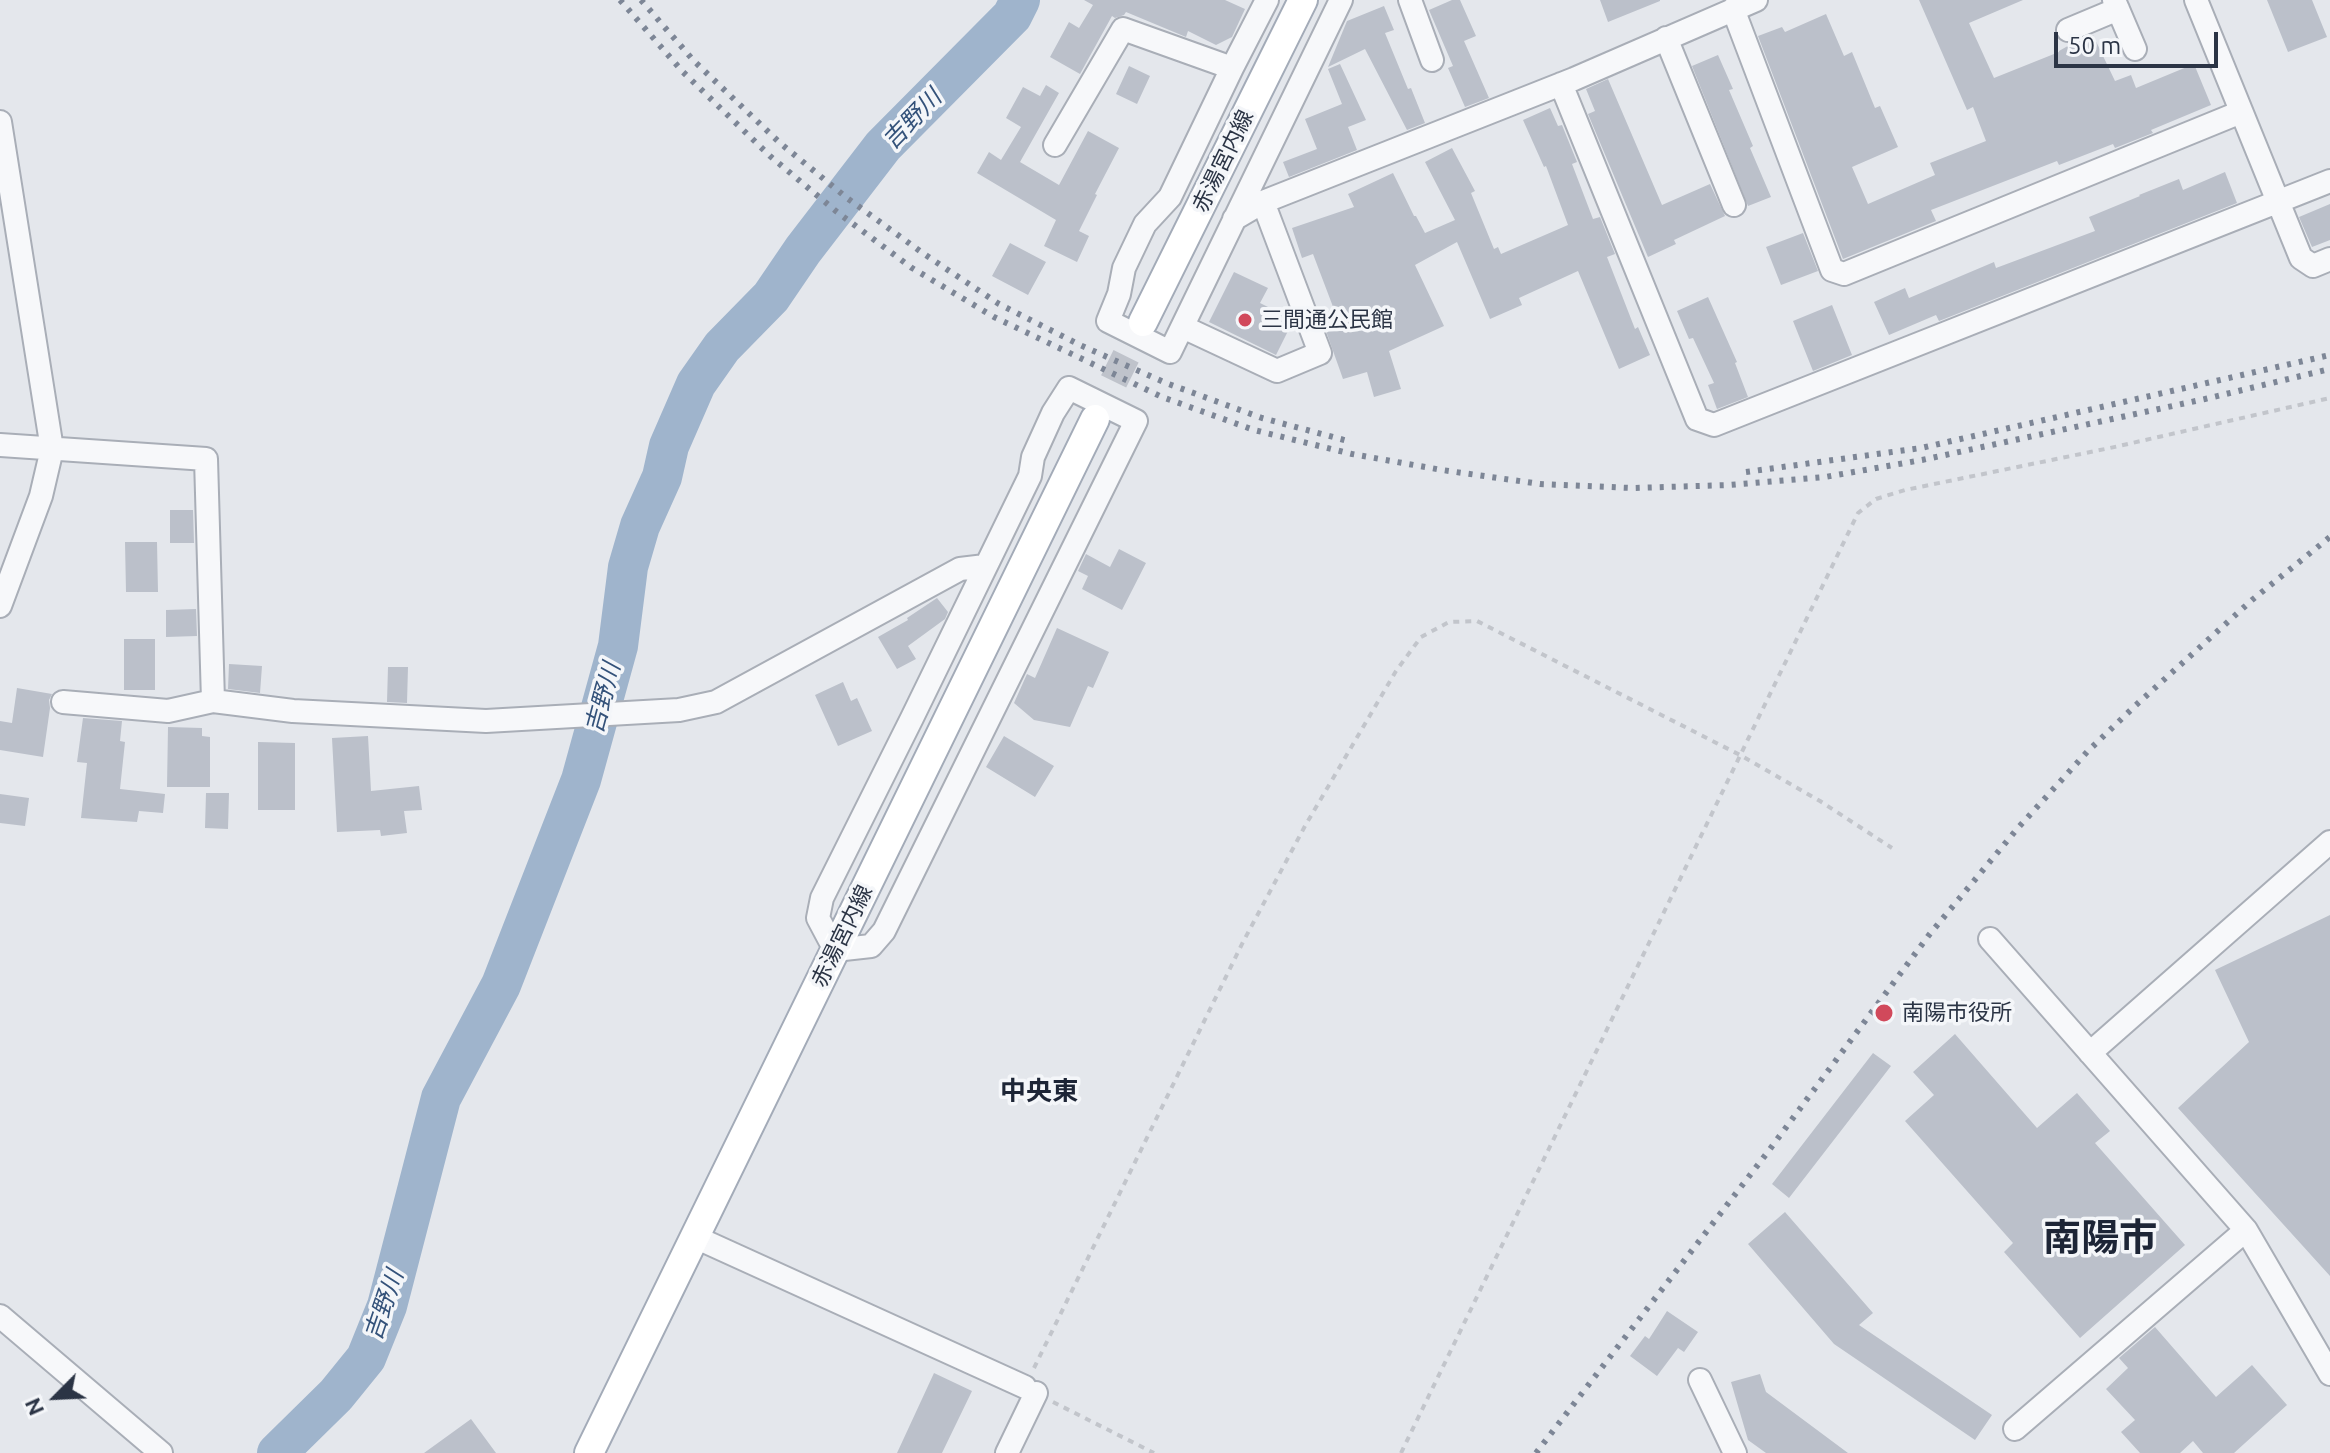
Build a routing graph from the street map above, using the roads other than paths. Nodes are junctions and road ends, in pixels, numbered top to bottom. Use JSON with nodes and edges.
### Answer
{"nodes":[{"id":1,"x":1267,"y":0,"type":"edge"},
{"id":2,"x":1303,"y":0,"type":"edge"},
{"id":3,"x":1341,"y":0,"type":"edge"},
{"id":4,"x":1410,"y":0,"type":"edge"},
{"id":5,"x":1756,"y":0,"type":"edge"},
{"id":6,"x":2196,"y":0,"type":"edge"},
{"id":7,"x":2116,"y":5,"type":"edge"},
{"id":8,"x":1733,"y":9,"type":"junction"},
{"id":9,"x":2068,"y":30,"type":"dead end"},
{"id":10,"x":1666,"y":38,"type":"junction"},
{"id":11,"x":2135,"y":49,"type":"dead end"},
{"id":12,"x":1432,"y":60,"type":"dead end"},
{"id":13,"x":1232,"y":68,"type":"junction"},
{"id":14,"x":1561,"y":84,"type":"junction"},
{"id":15,"x":2241,"y":112,"type":"junction"},
{"id":16,"x":0,"y":122,"type":"edge"},
{"id":17,"x":1055,"y":145,"type":"dead end"},
{"id":18,"x":2330,"y":181,"type":"edge"},
{"id":19,"x":1263,"y":202,"type":"junction"},
{"id":20,"x":2278,"y":203,"type":"junction"},
{"id":21,"x":1734,"y":205,"type":"dead end"},
{"id":22,"x":1234,"y":219,"type":"junction"},
{"id":23,"x":2330,"y":259,"type":"edge"},
{"id":24,"x":1143,"y":322,"type":"tunnel mouth"},
{"id":25,"x":1183,"y":327,"type":"junction"},
{"id":26,"x":1095,"y":419,"type":"tunnel mouth"},
{"id":27,"x":0,"y":445,"type":"edge"},
{"id":28,"x":52,"y":449,"type":"junction"},
{"id":29,"x":985,"y":566,"type":"junction"},
{"id":30,"x":0,"y":606,"type":"edge"},
{"id":31,"x":213,"y":701,"type":"junction"},
{"id":32,"x":63,"y":702,"type":"dead end"},
{"id":33,"x":2330,"y":842,"type":"edge"},
{"id":34,"x":1990,"y":939,"type":"dead end"},
{"id":35,"x":835,"y":950,"type":"junction"},
{"id":36,"x":2090,"y":1053,"type":"junction"},
{"id":37,"x":2246,"y":1230,"type":"junction"},
{"id":38,"x":695,"y":1237,"type":"junction"},
{"id":39,"x":0,"y":1316,"type":"edge"},
{"id":40,"x":2330,"y":1374,"type":"edge"},
{"id":41,"x":1700,"y":1380,"type":"dead end"},
{"id":42,"x":2015,"y":1429,"type":"dead end"},
{"id":43,"x":161,"y":1453,"type":"edge"},
{"id":44,"x":589,"y":1453,"type":"edge"},
{"id":45,"x":1007,"y":1453,"type":"edge"},
{"id":46,"x":1735,"y":1453,"type":"edge"}],
"edges":[{"from":1,"to":13,"type":"street"},
{"from":2,"to":24,"type":"main road","name":"赤湯宮内線"},
{"from":3,"to":22,"type":"street"},
{"from":4,"to":12,"type":"street"},
{"from":5,"to":8,"type":"street"},
{"from":6,"to":15,"type":"street"},
{"from":7,"to":9,"type":"street"},
{"from":7,"to":11,"type":"street"},
{"from":8,"to":10,"type":"street"},
{"from":8,"to":15,"type":"street"},
{"from":10,"to":14,"type":"street"},
{"from":10,"to":21,"type":"street"},
{"from":13,"to":17,"type":"street"},
{"from":13,"to":25,"type":"street"},
{"from":14,"to":19,"type":"street"},
{"from":14,"to":20,"type":"street"},
{"from":15,"to":20,"type":"street"},
{"from":16,"to":28,"type":"street"},
{"from":18,"to":20,"type":"street"},
{"from":19,"to":22,"type":"street"},
{"from":19,"to":25,"type":"street"},
{"from":20,"to":23,"type":"street"},
{"from":22,"to":25,"type":"street"},
{"from":26,"to":35,"type":"main road","name":"赤湯宮内線"},
{"from":27,"to":28,"type":"street"},
{"from":28,"to":30,"type":"street"},
{"from":28,"to":31,"type":"street"},
{"from":29,"to":31,"type":"street"},
{"from":29,"to":35,"type":"street"},
{"from":29,"to":35,"type":"street"},
{"from":31,"to":32,"type":"street"},
{"from":33,"to":36,"type":"street"},
{"from":34,"to":36,"type":"street"},
{"from":35,"to":38,"type":"main road","name":"赤湯宮内線"},
{"from":36,"to":37,"type":"street"},
{"from":37,"to":40,"type":"street"},
{"from":37,"to":42,"type":"street"},
{"from":38,"to":44,"type":"main road","name":"赤湯宮内線"},
{"from":38,"to":45,"type":"street"},
{"from":39,"to":43,"type":"street"},
{"from":41,"to":46,"type":"street"}]}
